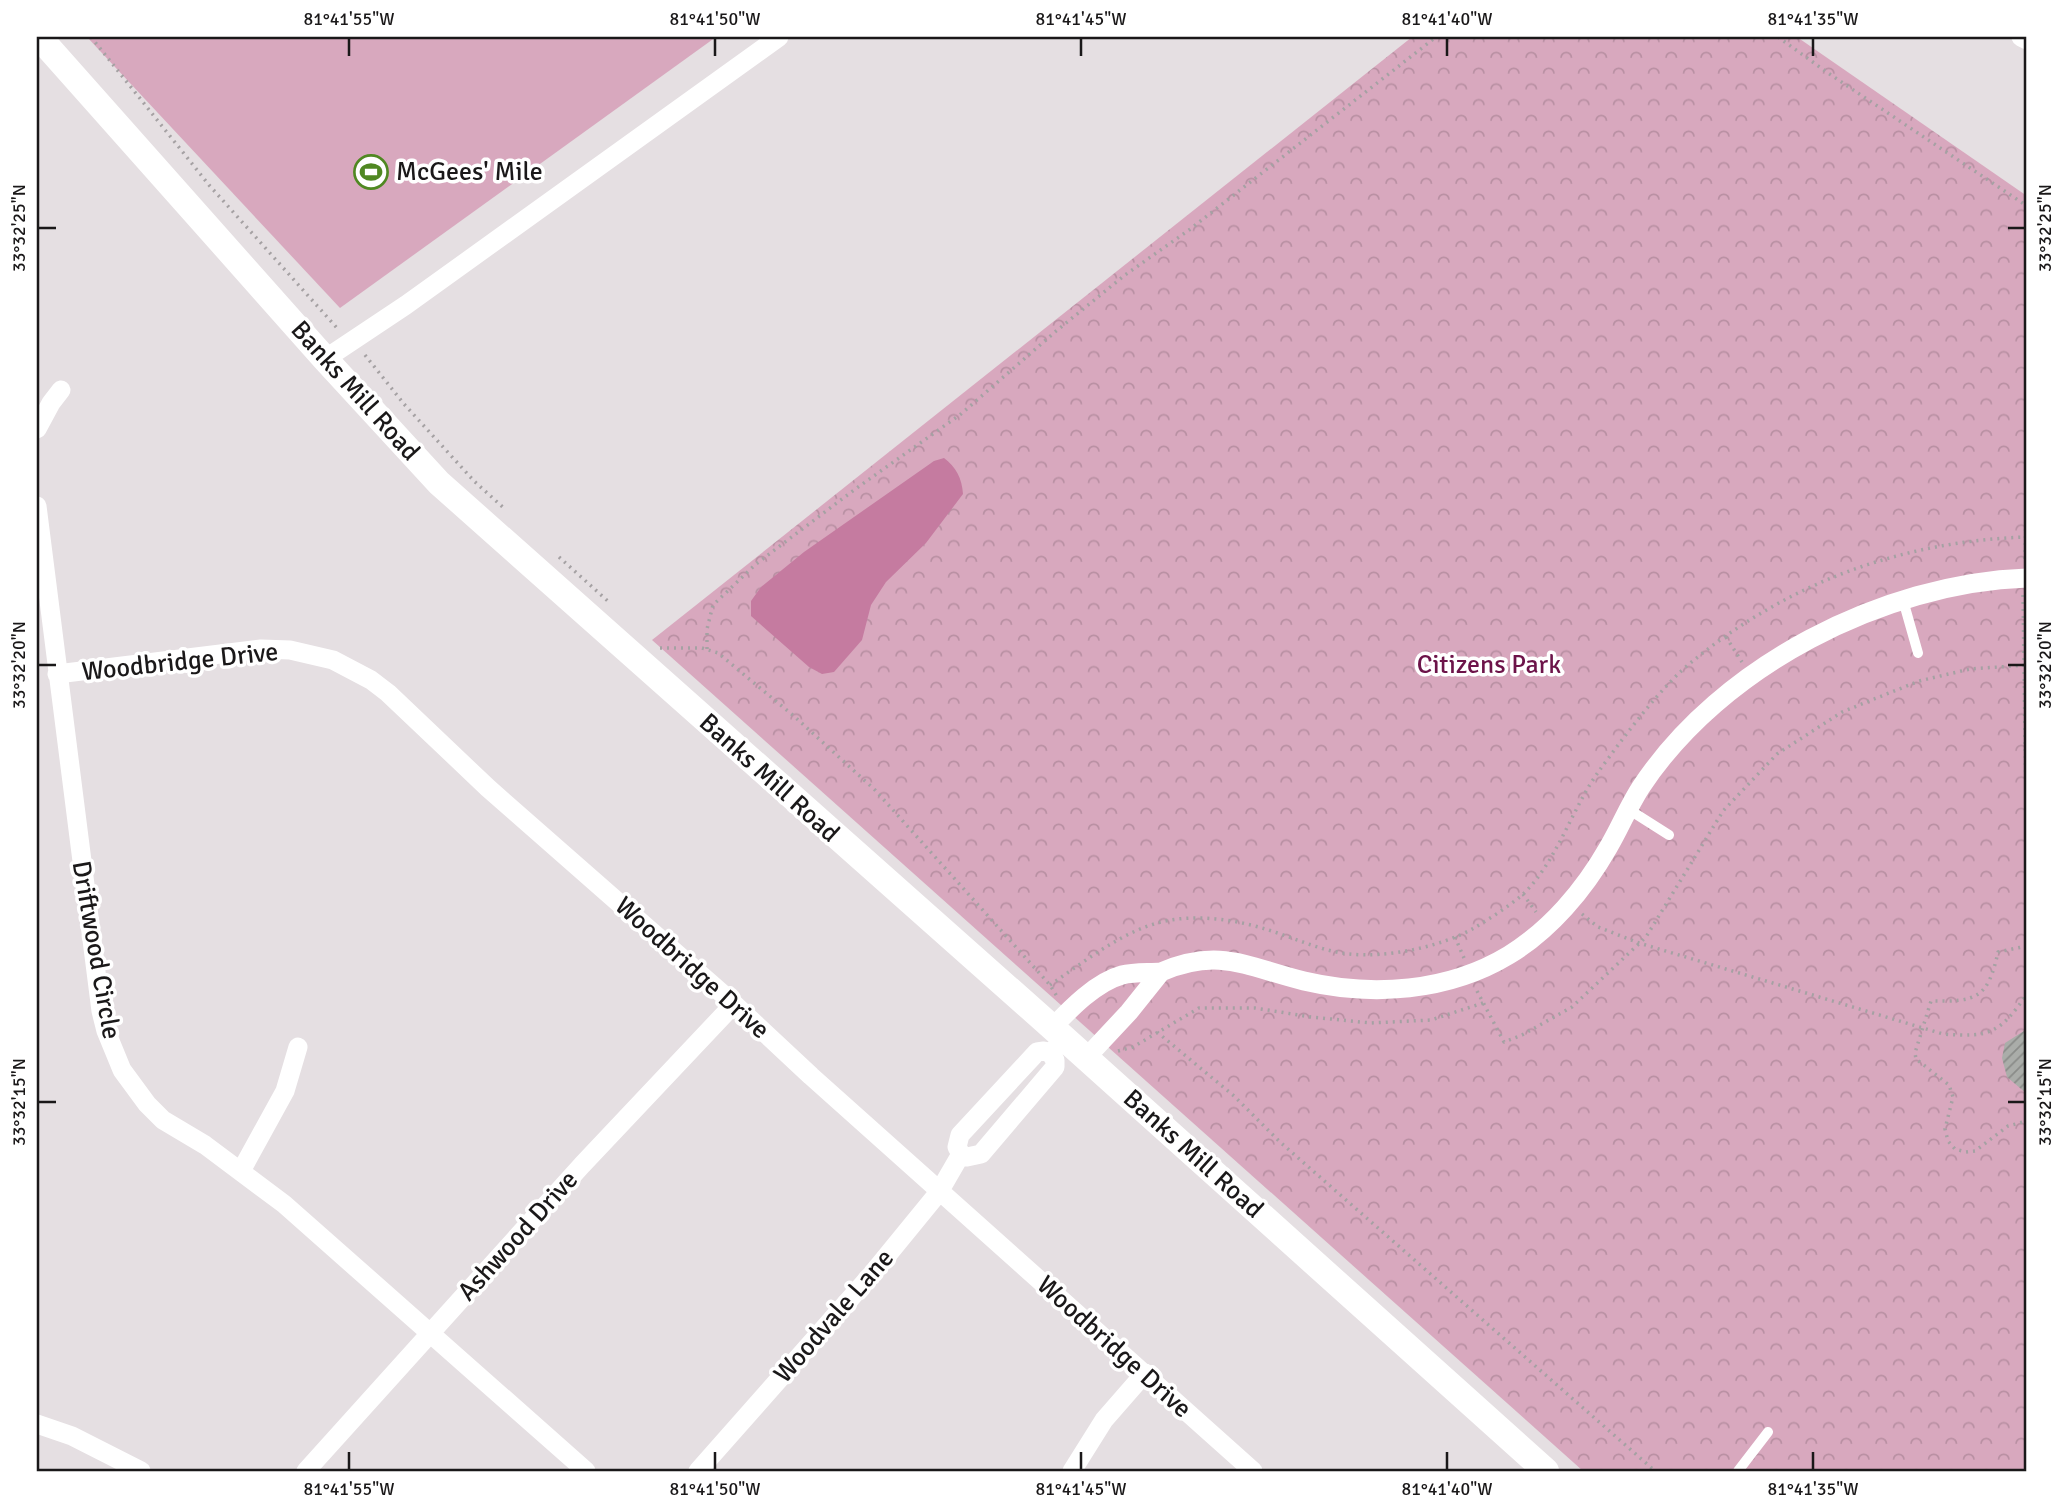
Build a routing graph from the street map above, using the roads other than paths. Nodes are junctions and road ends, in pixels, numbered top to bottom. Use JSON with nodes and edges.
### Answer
{"nodes":[{"id":1,"x":39,"y":37,"type":"edge"},
{"id":2,"x":779,"y":37,"type":"edge"},
{"id":3,"x":2021,"y":37,"type":"edge"},
{"id":4,"x":2027,"y":40,"type":"edge"},
{"id":5,"x":325,"y":359,"type":"junction"},
{"id":6,"x":61,"y":390,"type":"dead end"},
{"id":7,"x":37,"y":429,"type":"edge"},
{"id":8,"x":37,"y":506,"type":"edge"},
{"id":9,"x":2027,"y":578,"type":"edge"},
{"id":10,"x":1903,"y":600,"type":"junction"},
{"id":11,"x":1918,"y":653,"type":"dead end"},
{"id":12,"x":57,"y":674,"type":"junction"},
{"id":13,"x":1628,"y":809,"type":"junction"},
{"id":14,"x":1670,"y":835,"type":"dead end"},
{"id":15,"x":1161,"y":972,"type":"junction"},
{"id":16,"x":734,"y":1004,"type":"junction"},
{"id":17,"x":1059,"y":1033,"type":"junction"},
{"id":18,"x":298,"y":1047,"type":"dead end"},
{"id":19,"x":1092,"y":1051,"type":"junction"},
{"id":20,"x":241,"y":1171,"type":"junction"},
{"id":21,"x":939,"y":1192,"type":"junction"},
{"id":22,"x":432,"y":1333,"type":"junction"},
{"id":23,"x":1145,"y":1373,"type":"junction"},
{"id":24,"x":37,"y":1424,"type":"edge"},
{"id":25,"x":1768,"y":1432,"type":"dead end"},
{"id":26,"x":141,"y":1471,"type":"edge"},
{"id":27,"x":306,"y":1471,"type":"edge"},
{"id":28,"x":586,"y":1471,"type":"edge"},
{"id":29,"x":698,"y":1471,"type":"edge"},
{"id":30,"x":1072,"y":1471,"type":"edge"},
{"id":31,"x":1252,"y":1471,"type":"edge"},
{"id":32,"x":1546,"y":1471,"type":"edge"},
{"id":33,"x":1738,"y":1471,"type":"edge"}],
"edges":[{"from":1,"to":5,"type":"street","name":"Banks Mill Road"},
{"from":2,"to":5,"type":"street"},
{"from":3,"to":4,"type":"street"},
{"from":5,"to":17,"type":"street","name":"Banks Mill Road"},
{"from":6,"to":7,"type":"street"},
{"from":8,"to":12,"type":"street","name":"Driftwood Circle"},
{"from":9,"to":10,"type":"street"},
{"from":10,"to":11,"type":"lane"},
{"from":10,"to":13,"type":"street"},
{"from":12,"to":16,"type":"street","name":"Woodbridge Drive"},
{"from":12,"to":20,"type":"street","name":"Driftwood Circle"},
{"from":13,"to":14,"type":"lane"},
{"from":13,"to":15,"type":"street"},
{"from":15,"to":17,"type":"street"},
{"from":15,"to":19,"type":"street"},
{"from":16,"to":21,"type":"street","name":"Woodbridge Drive"},
{"from":16,"to":22,"type":"street","name":"Ashwood Drive"},
{"from":17,"to":19,"type":"street","name":"Banks Mill Road"},
{"from":17,"to":21,"type":"street","name":"Woodvale Lane"},
{"from":18,"to":20,"type":"street"},
{"from":19,"to":32,"type":"street","name":"Banks Mill Road"},
{"from":20,"to":22,"type":"street","name":"Driftwood Circle"},
{"from":21,"to":23,"type":"street","name":"Woodbridge Drive"},
{"from":21,"to":29,"type":"street","name":"Woodvale Lane"},
{"from":22,"to":27,"type":"street","name":"Ashwood Drive"},
{"from":22,"to":28,"type":"street"},
{"from":23,"to":30,"type":"street"},
{"from":23,"to":31,"type":"street","name":"Woodbridge Drive"},
{"from":24,"to":26,"type":"street"},
{"from":25,"to":33,"type":"lane"}]}
